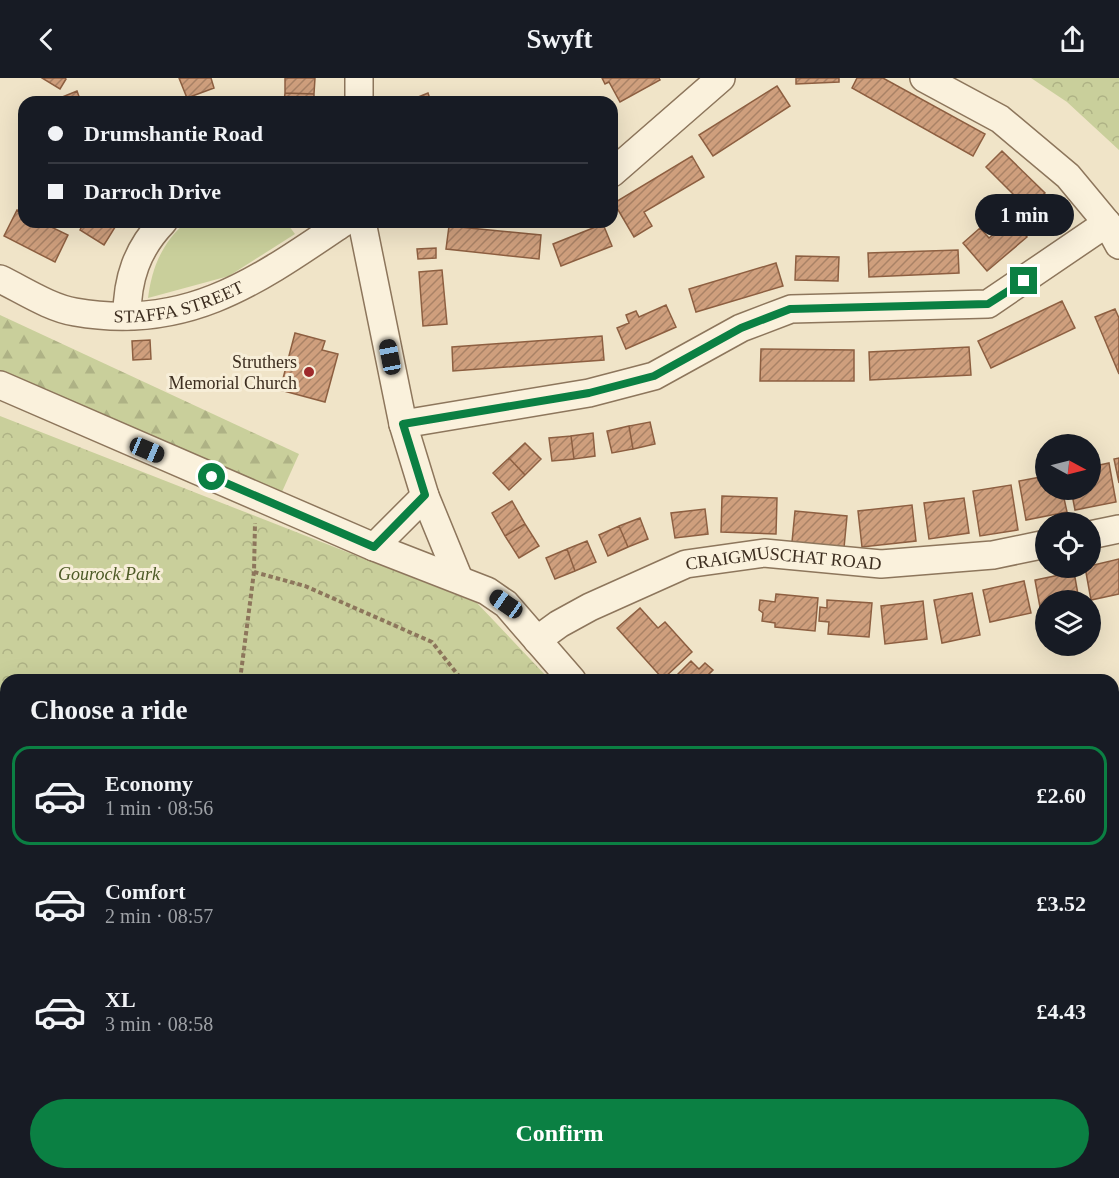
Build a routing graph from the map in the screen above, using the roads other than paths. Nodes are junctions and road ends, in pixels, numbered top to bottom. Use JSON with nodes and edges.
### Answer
{"nodes":[{"id":1,"x":359,"y":78,"type":"edge"},
{"id":2,"x":721,"y":78,"type":"edge"},
{"id":3,"x":924,"y":78,"type":"edge"},
{"id":4,"x":359,"y":96,"type":"edge"},
{"id":5,"x":618,"y":168,"type":"edge"},
{"id":6,"x":159,"y":228,"type":"edge"},
{"id":7,"x":326,"y":228,"type":"edge"},
{"id":8,"x":363,"y":228,"type":"edge"},
{"id":9,"x":1113,"y":234,"type":"edge"},
{"id":10,"x":0,"y":279,"type":"edge"},
{"id":11,"x":127,"y":316,"type":"junction"},
{"id":12,"x":0,"y":386,"type":"edge"},
{"id":13,"x":403,"y":424,"type":"junction"},
{"id":14,"x":425,"y":495,"type":"junction"},
{"id":15,"x":1119,"y":529,"type":"edge"},
{"id":16,"x":1101,"y":532,"type":"edge"},
{"id":17,"x":1035,"y":546,"type":"edge"},
{"id":18,"x":374,"y":547,"type":"junction"},
{"id":19,"x":459,"y":579,"type":"junction"},
{"id":20,"x":537,"y":640,"type":"junction"},
{"id":21,"x":567,"y":674,"type":"edge"}],
"edges":[{"from":1,"to":4,"type":"street"},
{"from":2,"to":5,"type":"street"},
{"from":3,"to":9,"type":"street"},
{"from":6,"to":11,"type":"street"},
{"from":7,"to":11,"type":"street","name":"STAFFA STREET"},
{"from":8,"to":13,"type":"street"},
{"from":9,"to":13,"type":"street"},
{"from":10,"to":11,"type":"street","name":"STAFFA STREET"},
{"from":12,"to":18,"type":"street"},
{"from":13,"to":14,"type":"street"},
{"from":14,"to":18,"type":"street"},
{"from":14,"to":19,"type":"street"},
{"from":15,"to":16,"type":"street"},
{"from":17,"to":20,"type":"street","name":"CRAIGMUSCHAT ROAD"},
{"from":18,"to":19,"type":"street"},
{"from":19,"to":20,"type":"street"},
{"from":20,"to":21,"type":"street"}]}
